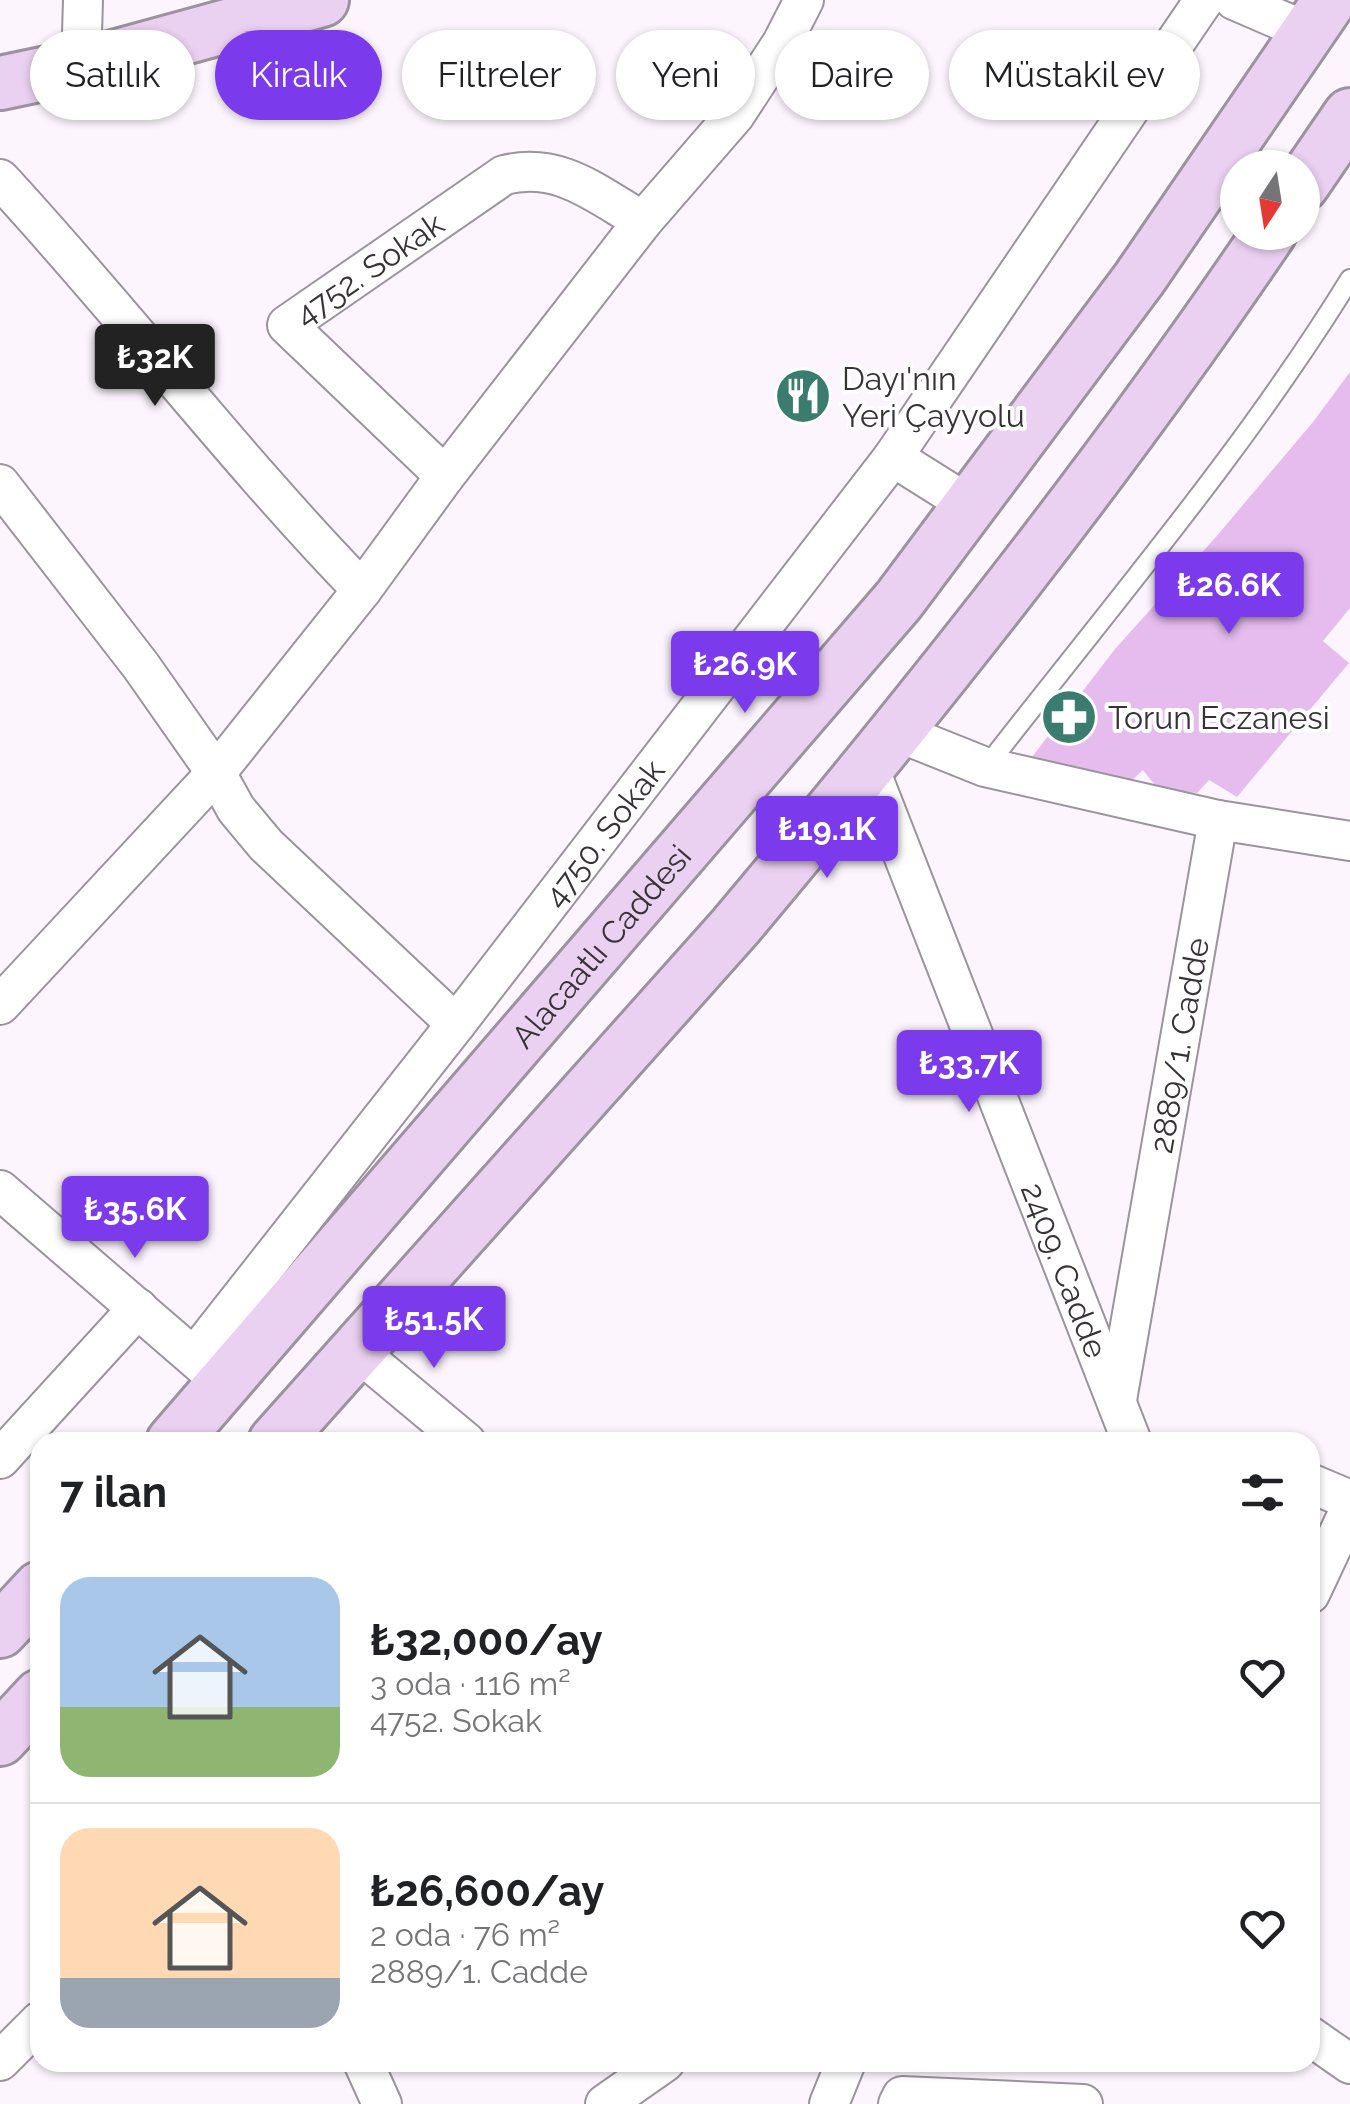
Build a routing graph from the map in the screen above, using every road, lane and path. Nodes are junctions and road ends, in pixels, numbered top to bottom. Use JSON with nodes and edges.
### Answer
{"nodes":[{"id":1,"x":83,"y":0,"type":"edge"},
{"id":2,"x":322,"y":0,"type":"edge"},
{"id":3,"x":804,"y":0,"type":"edge"},
{"id":4,"x":1204,"y":0,"type":"edge"},
{"id":5,"x":1234,"y":0,"type":"edge"},
{"id":6,"x":1319,"y":16,"type":"edge"},
{"id":7,"x":82,"y":30,"type":"edge"},
{"id":8,"x":195,"y":35,"type":"edge"},
{"id":9,"x":30,"y":77,"type":"edge"},
{"id":10,"x":0,"y":83,"type":"edge"},
{"id":11,"x":1350,"y":115,"type":"edge"},
{"id":12,"x":1320,"y":159,"type":"edge"},
{"id":13,"x":0,"y":179,"type":"edge"},
{"id":14,"x":643,"y":222,"type":"junction"},
{"id":15,"x":1257,"y":250,"type":"edge"},
{"id":16,"x":1350,"y":279,"type":"edge"},
{"id":17,"x":893,"y":457,"type":"junction"},
{"id":18,"x":445,"y":476,"type":"junction"},
{"id":19,"x":0,"y":484,"type":"edge"},
{"id":20,"x":971,"y":506,"type":"junction"},
{"id":21,"x":362,"y":590,"type":"junction"},
{"id":22,"x":882,"y":748,"type":"junction"},
{"id":23,"x":985,"y":767,"type":"junction"},
{"id":24,"x":216,"y":772,"type":"junction"},
{"id":25,"x":1218,"y":820,"type":"junction"},
{"id":26,"x":1350,"y":841,"type":"edge"},
{"id":27,"x":1,"y":1001,"type":"edge"},
{"id":28,"x":456,"y":1024,"type":"junction"},
{"id":29,"x":0,"y":1190,"type":"edge"},
{"id":30,"x":138,"y":1308,"type":"junction"},
{"id":31,"x":358,"y":1351,"type":"junction"},
{"id":32,"x":210,"y":1371,"type":"junction"},
{"id":33,"x":1117,"y":1401,"type":"junction"},
{"id":34,"x":177,"y":1432,"type":"edge"},
{"id":35,"x":285,"y":1432,"type":"edge"},
{"id":36,"x":454,"y":1432,"type":"edge"},
{"id":37,"x":1128,"y":1432,"type":"edge"},
{"id":38,"x":0,"y":1460,"type":"edge"},
{"id":39,"x":1320,"y":1487,"type":"edge"},
{"id":40,"x":1350,"y":1500,"type":"edge"},
{"id":41,"x":1350,"y":1508,"type":"edge"},
{"id":42,"x":1320,"y":1572,"type":"edge"},
{"id":43,"x":30,"y":1599,"type":"edge"},
{"id":44,"x":0,"y":1631,"type":"edge"},
{"id":45,"x":30,"y":1707,"type":"edge"},
{"id":46,"x":0,"y":1739,"type":"edge"},
{"id":47,"x":30,"y":2031,"type":"edge"},
{"id":48,"x":1320,"y":2043,"type":"edge"},
{"id":49,"x":0,"y":2061,"type":"edge"},
{"id":50,"x":1350,"y":2064,"type":"edge"},
{"id":51,"x":368,"y":2072,"type":"edge"},
{"id":52,"x":651,"y":2072,"type":"edge"},
{"id":53,"x":842,"y":2072,"type":"edge"},
{"id":54,"x":382,"y":2104,"type":"edge"},
{"id":55,"x":605,"y":2104,"type":"edge"},
{"id":56,"x":829,"y":2104,"type":"edge"},
{"id":57,"x":898,"y":2104,"type":"edge"},
{"id":58,"x":1083,"y":2104,"type":"edge"}],
"edges":[{"from":1,"to":7,"type":"street"},
{"from":2,"to":8,"type":"main road"},
{"from":3,"to":14,"type":"street"},
{"from":4,"to":17,"type":"street","name":"4750. Sokak"},
{"from":5,"to":6,"type":"street"},
{"from":6,"to":20,"type":"main road","name":"Alacaatlı Caddesi"},
{"from":9,"to":10,"type":"main road"},
{"from":11,"to":12,"type":"main road"},
{"from":13,"to":21,"type":"street"},
{"from":14,"to":18,"type":"street"},
{"from":14,"to":18,"type":"street","name":"4752. Sokak"},
{"from":15,"to":22,"type":"main road"},
{"from":16,"to":23,"type":"lane"},
{"from":17,"to":20,"type":"street"},
{"from":17,"to":28,"type":"street","name":"4750. Sokak"},
{"from":18,"to":21,"type":"street"},
{"from":19,"to":24,"type":"street"},
{"from":20,"to":32,"type":"main road","name":"Alacaatlı Caddesi"},
{"from":21,"to":24,"type":"street"},
{"from":22,"to":23,"type":"street"},
{"from":22,"to":31,"type":"main road"},
{"from":22,"to":33,"type":"street","name":"2409. Cadde"},
{"from":23,"to":25,"type":"street"},
{"from":24,"to":27,"type":"street"},
{"from":24,"to":28,"type":"street"},
{"from":25,"to":26,"type":"street"},
{"from":25,"to":33,"type":"street","name":"2889/1. Cadde"},
{"from":28,"to":32,"type":"street","name":"4750. Sokak"},
{"from":29,"to":30,"type":"street"},
{"from":30,"to":32,"type":"street"},
{"from":30,"to":38,"type":"street"},
{"from":31,"to":35,"type":"main road"},
{"from":31,"to":36,"type":"street"},
{"from":32,"to":34,"type":"main road","name":"Alacaatlı Caddesi"},
{"from":33,"to":37,"type":"street","name":"2409. Cadde"},
{"from":39,"to":40,"type":"street"},
{"from":41,"to":42,"type":"street"},
{"from":43,"to":44,"type":"main road"},
{"from":45,"to":46,"type":"main road"},
{"from":47,"to":49,"type":"street"},
{"from":48,"to":50,"type":"street"},
{"from":51,"to":54,"type":"street"},
{"from":52,"to":55,"type":"street"},
{"from":53,"to":56,"type":"street"},
{"from":57,"to":58,"type":"street"}]}
